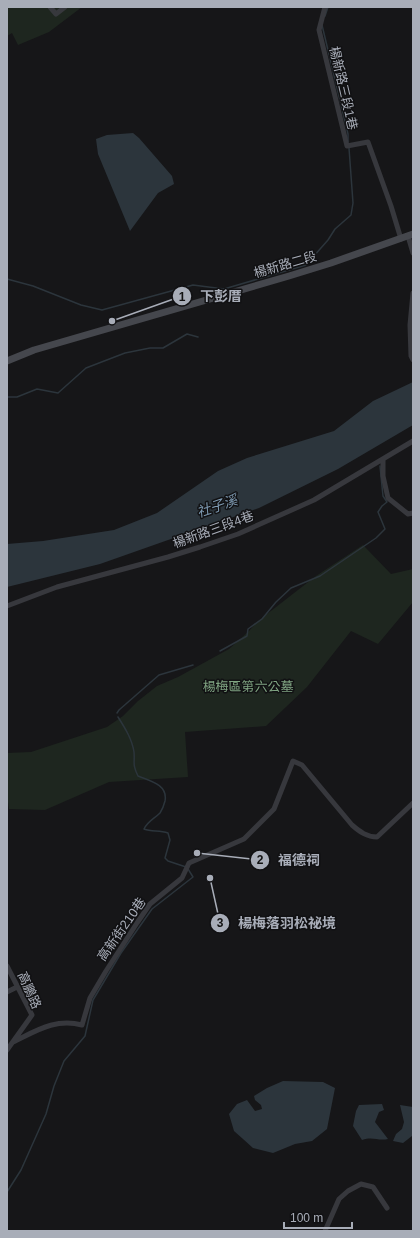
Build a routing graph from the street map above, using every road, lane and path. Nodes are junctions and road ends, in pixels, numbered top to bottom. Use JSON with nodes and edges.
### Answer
{"nodes":[{"id":1,"x":50,"y":7,"type":"edge"},
{"id":2,"x":65,"y":7,"type":"edge"},
{"id":3,"x":325,"y":7,"type":"edge"},
{"id":4,"x":411,"y":235,"type":"edge"},
{"id":5,"x":401,"y":239,"type":"junction"},
{"id":6,"x":413,"y":253,"type":"edge"},
{"id":7,"x":413,"y":293,"type":"edge"},
{"id":8,"x":412,"y":358,"type":"edge"},
{"id":9,"x":7,"y":361,"type":"edge"},
{"id":10,"x":413,"y":441,"type":"edge"},
{"id":11,"x":383,"y":460,"type":"junction"},
{"id":12,"x":413,"y":514,"type":"edge"},
{"id":13,"x":7,"y":606,"type":"edge"},
{"id":14,"x":413,"y":803,"type":"edge"},
{"id":15,"x":7,"y":966,"type":"edge"},
{"id":16,"x":17,"y":987,"type":"junction"},
{"id":17,"x":7,"y":992,"type":"edge"},
{"id":18,"x":13,"y":1042,"type":"junction"},
{"id":19,"x":7,"y":1050,"type":"edge"},
{"id":20,"x":387,"y":1208,"type":"dead end"},
{"id":21,"x":325,"y":1231,"type":"edge"}],
"edges":[{"from":1,"to":2,"type":"street"},
{"from":3,"to":5,"type":"street","name":"楊新路三段1巷"},
{"from":4,"to":5,"type":"main road","name":"楊新路二段"},
{"from":4,"to":6,"type":"street"},
{"from":5,"to":9,"type":"main road","name":"楊新路二段"},
{"from":7,"to":8,"type":"street"},
{"from":10,"to":11,"type":"street","name":"楊新路三段4巷"},
{"from":11,"to":12,"type":"street"},
{"from":11,"to":13,"type":"street","name":"楊新路三段4巷"},
{"from":14,"to":18,"type":"street","name":"高新街210巷"},
{"from":15,"to":16,"type":"street","name":"高鵬路"},
{"from":16,"to":17,"type":"street"},
{"from":16,"to":18,"type":"street","name":"高鵬路"},
{"from":18,"to":19,"type":"street"},
{"from":20,"to":21,"type":"street"}]}
